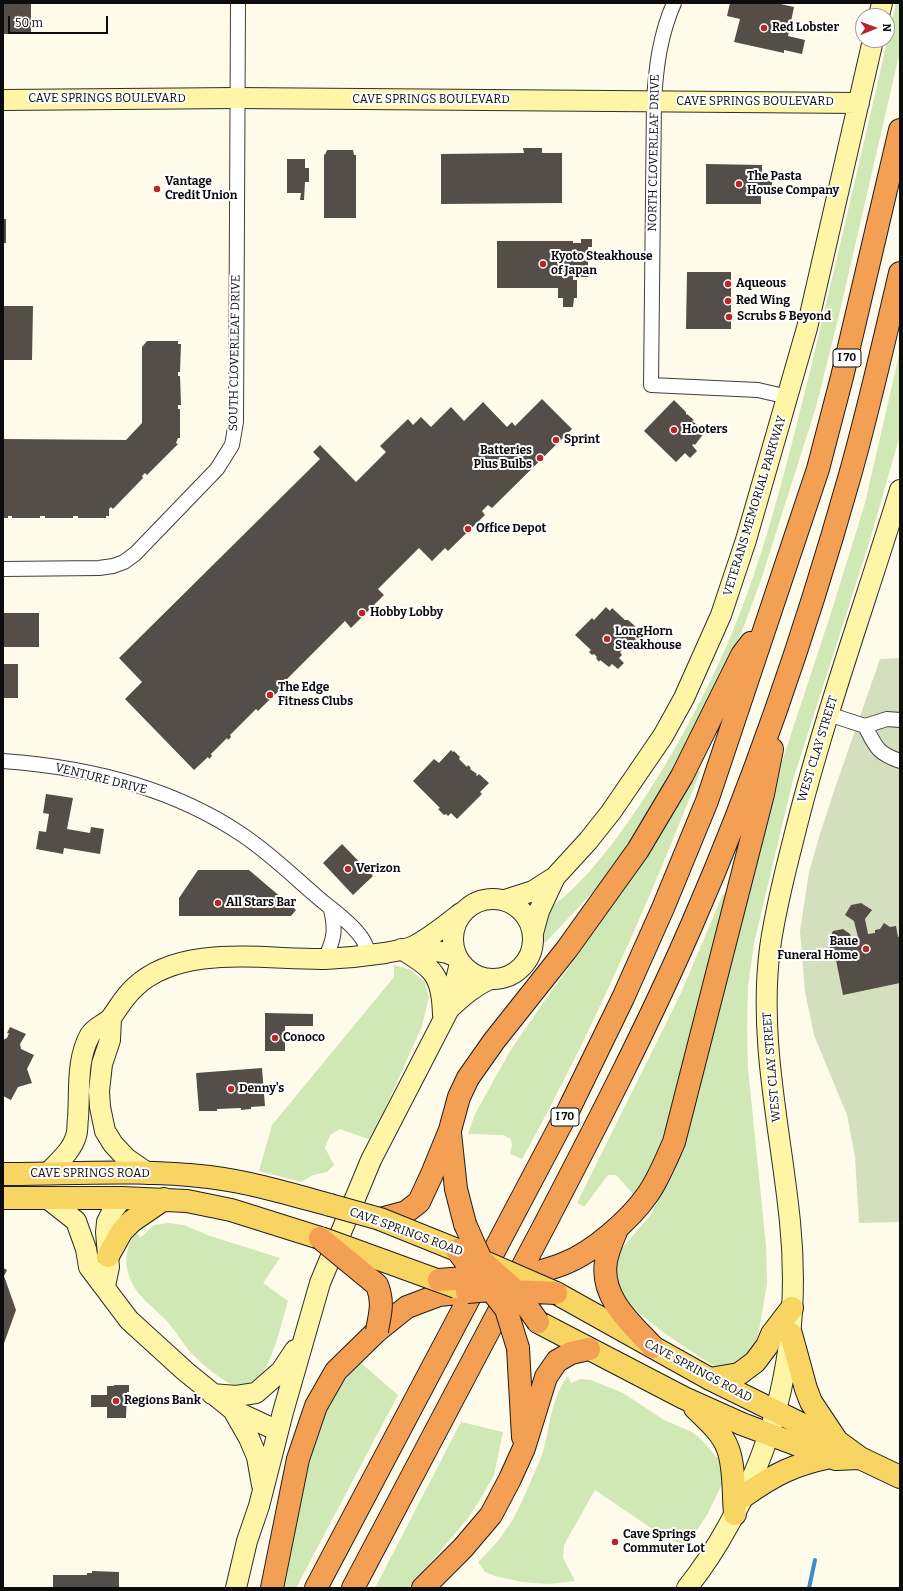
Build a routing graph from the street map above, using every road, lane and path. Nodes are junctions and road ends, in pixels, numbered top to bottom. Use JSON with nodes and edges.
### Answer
{"nodes":[{"id":1,"x":238,"y":3,"type":"edge"},
{"id":2,"x":674,"y":3,"type":"edge"},
{"id":3,"x":871,"y":48,"type":"edge"},
{"id":4,"x":237,"y":98,"type":"junction"},
{"id":5,"x":3,"y":100,"type":"edge"},
{"id":6,"x":654,"y":101,"type":"junction"},
{"id":7,"x":858,"y":103,"type":"junction"},
{"id":8,"x":900,"y":130,"type":"edge"},
{"id":9,"x":900,"y":273,"type":"edge"},
{"id":10,"x":788,"y":397,"type":"junction"},
{"id":11,"x":900,"y":490,"type":"edge"},
{"id":12,"x":3,"y":569,"type":"edge"},
{"id":13,"x":766,"y":624,"type":"junction"},
{"id":14,"x":785,"y":683,"type":"junction"},
{"id":15,"x":828,"y":714,"type":"junction"},
{"id":16,"x":900,"y":720,"type":"edge"},
{"id":17,"x":865,"y":726,"type":"junction"},
{"id":18,"x":3,"y":761,"type":"edge"},
{"id":19,"x":900,"y":761,"type":"edge"},
{"id":20,"x":555,"y":877,"type":"junction"},
{"id":21,"x":505,"y":900,"type":"junction"},
{"id":22,"x":331,"y":910,"type":"junction"},
{"id":23,"x":461,"y":913,"type":"junction"},
{"id":24,"x":533,"y":933,"type":"junction"},
{"id":25,"x":408,"y":948,"type":"junction"},
{"id":26,"x":370,"y":955,"type":"junction"},
{"id":27,"x":325,"y":959,"type":"junction"},
{"id":28,"x":459,"y":960,"type":"junction"},
{"id":29,"x":490,"y":979,"type":"junction"},
{"id":30,"x":446,"y":1015,"type":"junction"},
{"id":31,"x":111,"y":1018,"type":"junction"},
{"id":32,"x":450,"y":1130,"type":"junction"},
{"id":33,"x":3,"y":1174,"type":"edge"},
{"id":34,"x":47,"y":1174,"type":"junction"},
{"id":35,"x":149,"y":1174,"type":"junction"},
{"id":36,"x":3,"y":1198,"type":"edge"},
{"id":37,"x":122,"y":1198,"type":"junction"},
{"id":38,"x":48,"y":1199,"type":"junction"},
{"id":39,"x":164,"y":1200,"type":"junction"},
{"id":40,"x":380,"y":1220,"type":"junction"},
{"id":41,"x":618,"y":1226,"type":"junction"},
{"id":42,"x":320,"y":1238,"type":"junction"},
{"id":43,"x":108,"y":1256,"type":"junction"},
{"id":44,"x":483,"y":1279,"type":"junction"},
{"id":45,"x":109,"y":1292,"type":"junction"},
{"id":46,"x":515,"y":1292,"type":"junction"},
{"id":47,"x":556,"y":1293,"type":"joint"},
{"id":48,"x":792,"y":1308,"type":"junction"},
{"id":49,"x":538,"y":1322,"type":"joint"},
{"id":50,"x":376,"y":1331,"type":"junction"},
{"id":51,"x":791,"y":1334,"type":"junction"},
{"id":52,"x":305,"y":1335,"type":"junction"},
{"id":53,"x":653,"y":1347,"type":"junction"},
{"id":54,"x":589,"y":1348,"type":"junction"},
{"id":55,"x":710,"y":1379,"type":"junction"},
{"id":56,"x":212,"y":1394,"type":"junction"},
{"id":57,"x":684,"y":1398,"type":"junction"},
{"id":58,"x":233,"y":1410,"type":"junction"},
{"id":59,"x":776,"y":1412,"type":"junction"},
{"id":60,"x":278,"y":1431,"type":"junction"},
{"id":61,"x":769,"y":1435,"type":"junction"},
{"id":62,"x":524,"y":1448,"type":"junction"},
{"id":63,"x":834,"y":1449,"type":"junction"},
{"id":64,"x":900,"y":1477,"type":"edge"},
{"id":65,"x":263,"y":1493,"type":"junction"},
{"id":66,"x":739,"y":1505,"type":"junction"},
{"id":67,"x":236,"y":1588,"type":"edge"},
{"id":68,"x":272,"y":1588,"type":"edge"},
{"id":69,"x":316,"y":1588,"type":"edge"},
{"id":70,"x":353,"y":1588,"type":"edge"},
{"id":71,"x":423,"y":1588,"type":"edge"},
{"id":72,"x":687,"y":1588,"type":"edge"}],
"edges":[{"from":1,"to":4,"type":"street","name":"SOUTH CLOVERLEAF DRIVE"},
{"from":2,"to":6,"type":"street","name":"NORTH CLOVERLEAF DRIVE"},
{"from":3,"to":7,"type":"main road","name":"VETERANS MEMORIAL PARKWAY"},
{"from":4,"to":5,"type":"main road","name":"CAVE SPRINGS BOULEVARD"},
{"from":4,"to":6,"type":"main road","name":"CAVE SPRINGS BOULEVARD"},
{"from":4,"to":12,"type":"street","name":"SOUTH CLOVERLEAF DRIVE"},
{"from":6,"to":7,"type":"main road","name":"CAVE SPRINGS BOULEVARD"},
{"from":6,"to":10,"type":"street","name":"NORTH CLOVERLEAF DRIVE"},
{"from":7,"to":10,"type":"main road","name":"VETERANS MEMORIAL PARKWAY"},
{"from":8,"to":13,"type":"highway","number":"I 70"},
{"from":9,"to":14,"type":"highway","number":"I 70"},
{"from":10,"to":20,"type":"main road","name":"VETERANS MEMORIAL PARKWAY"},
{"from":11,"to":15,"type":"main road","name":"WEST CLAY STREET"},
{"from":13,"to":32,"type":"highway"},
{"from":13,"to":69,"type":"highway","number":"I 70"},
{"from":14,"to":41,"type":"highway"},
{"from":14,"to":70,"type":"highway","number":"I 70"},
{"from":15,"to":17,"type":"street"},
{"from":15,"to":48,"type":"main road","name":"WEST CLAY STREET"},
{"from":16,"to":17,"type":"street"},
{"from":17,"to":19,"type":"street"},
{"from":18,"to":22,"type":"street","name":"VENTURE DRIVE"},
{"from":20,"to":21,"type":"main road","name":"VETERANS MEMORIAL PARKWAY"},
{"from":20,"to":24,"type":"main road"},
{"from":21,"to":23,"type":"main road"},
{"from":21,"to":24,"type":"main road"},
{"from":22,"to":26,"type":"street","name":"VENTURE DRIVE"},
{"from":22,"to":27,"type":"street"},
{"from":23,"to":25,"type":"main road"},
{"from":23,"to":28,"type":"main road"},
{"from":24,"to":29,"type":"main road"},
{"from":25,"to":26,"type":"main road"},
{"from":25,"to":28,"type":"main road"},
{"from":25,"to":30,"type":"main road"},
{"from":26,"to":27,"type":"main road"},
{"from":27,"to":31,"type":"main road"},
{"from":28,"to":29,"type":"main road"},
{"from":28,"to":30,"type":"main road"},
{"from":29,"to":30,"type":"main road"},
{"from":30,"to":52,"type":"main road"},
{"from":31,"to":34,"type":"main road"},
{"from":31,"to":35,"type":"main road"},
{"from":32,"to":40,"type":"highway"},
{"from":32,"to":44,"type":"highway","bridge":true},
{"from":33,"to":34,"type":"main road","name":"CAVE SPRINGS ROAD"},
{"from":34,"to":35,"type":"main road","name":"CAVE SPRINGS ROAD"},
{"from":35,"to":40,"type":"main road","name":"CAVE SPRINGS ROAD","bridge":true},
{"from":36,"to":38,"type":"main road","name":"CAVE SPRINGS ROAD"},
{"from":37,"to":38,"type":"main road","name":"CAVE SPRINGS ROAD"},
{"from":37,"to":39,"type":"main road","name":"CAVE SPRINGS ROAD"},
{"from":37,"to":43,"type":"main road"},
{"from":38,"to":45,"type":"main road"},
{"from":39,"to":42,"type":"main road","name":"CAVE SPRINGS ROAD"},
{"from":39,"to":43,"type":"main road"},
{"from":40,"to":44,"type":"main road","name":"CAVE SPRINGS ROAD","bridge":true},
{"from":41,"to":46,"type":"highway"},
{"from":41,"to":53,"type":"highway"},
{"from":42,"to":44,"type":"main road","name":"CAVE SPRINGS ROAD","bridge":true},
{"from":42,"to":50,"type":"highway","bridge":true},
{"from":43,"to":45,"type":"main road"},
{"from":44,"to":46,"type":"highway","bridge":true},
{"from":44,"to":46,"type":"main road","name":"CAVE SPRINGS ROAD","bridge":true},
{"from":44,"to":50,"type":"highway"},
{"from":45,"to":56,"type":"main road"},
{"from":46,"to":47,"type":"highway","bridge":true},
{"from":46,"to":49,"type":"highway","bridge":true},
{"from":46,"to":62,"type":"highway","bridge":true},
{"from":47,"to":53,"type":"main road","name":"CAVE SPRINGS ROAD"},
{"from":48,"to":51,"type":"main road","name":"WEST CLAY STREET"},
{"from":48,"to":55,"type":"main road"},
{"from":49,"to":54,"type":"main road"},
{"from":50,"to":68,"type":"highway"},
{"from":51,"to":59,"type":"main road","name":"WEST CLAY STREET"},
{"from":51,"to":63,"type":"main road"},
{"from":52,"to":56,"type":"main road"},
{"from":52,"to":60,"type":"main road"},
{"from":53,"to":55,"type":"main road","name":"CAVE SPRINGS ROAD"},
{"from":54,"to":57,"type":"main road"},
{"from":54,"to":62,"type":"highway"},
{"from":55,"to":59,"type":"main road","name":"CAVE SPRINGS ROAD"},
{"from":56,"to":58,"type":"main road"},
{"from":57,"to":61,"type":"main road"},
{"from":57,"to":66,"type":"main road"},
{"from":58,"to":60,"type":"main road"},
{"from":58,"to":65,"type":"main road"},
{"from":59,"to":61,"type":"main road","name":"WEST CLAY STREET"},
{"from":59,"to":63,"type":"main road","name":"CAVE SPRINGS ROAD"},
{"from":60,"to":65,"type":"main road"},
{"from":61,"to":63,"type":"main road"},
{"from":61,"to":66,"type":"main road","name":"WEST CLAY STREET"},
{"from":62,"to":71,"type":"highway"},
{"from":63,"to":64,"type":"main road"},
{"from":63,"to":66,"type":"main road"},
{"from":65,"to":67,"type":"main road"},
{"from":66,"to":72,"type":"main road","name":"WEST CLAY STREET"}]}
